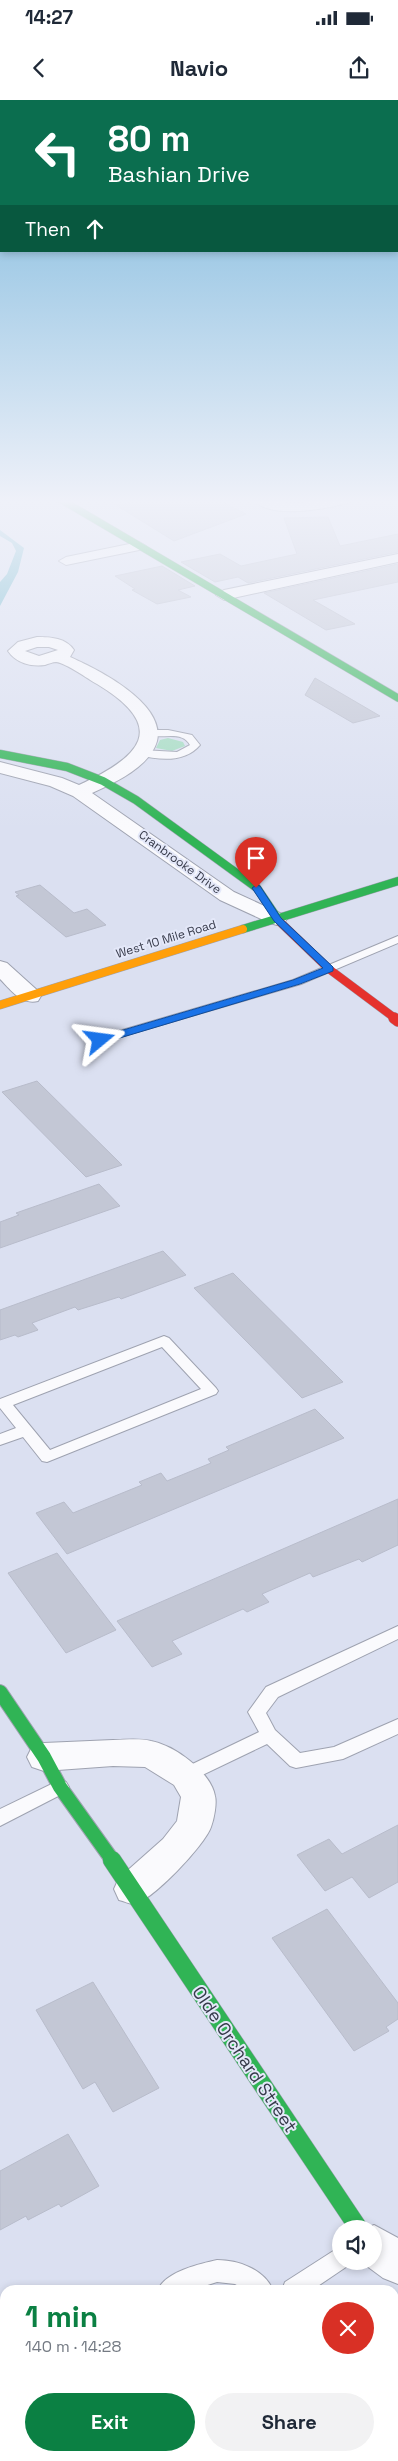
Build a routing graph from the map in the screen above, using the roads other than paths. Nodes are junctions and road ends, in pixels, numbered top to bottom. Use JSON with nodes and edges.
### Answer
{"nodes":[{"id":1,"x":248,"y":609,"type":"edge"},
{"id":2,"x":58,"y":657,"type":"dead end"},
{"id":3,"x":398,"y":698,"type":"edge"},
{"id":4,"x":149,"y":732,"type":"junction"},
{"id":5,"x":142,"y":753,"type":"junction"},
{"id":6,"x":0,"y":754,"type":"edge"},
{"id":7,"x":0,"y":767,"type":"edge"},
{"id":8,"x":104,"y":781,"type":"junction"},
{"id":9,"x":79,"y":792,"type":"junction"},
{"id":10,"x":398,"y":881,"type":"edge"},
{"id":11,"x":277,"y":920,"type":"junction"},
{"id":12,"x":398,"y":939,"type":"edge"},
{"id":13,"x":0,"y":967,"type":"edge"},
{"id":14,"x":329,"y":969,"type":"junction"},
{"id":15,"x":30,"y":996,"type":"junction"},
{"id":16,"x":0,"y":1005,"type":"edge"},
{"id":17,"x":398,"y":1021,"type":"edge"},
{"id":18,"x":100,"y":1040,"type":"dead end"},
{"id":19,"x":25,"y":1430,"type":"junction"},
{"id":20,"x":0,"y":1440,"type":"edge"},
{"id":21,"x":398,"y":1632,"type":"edge"},
{"id":22,"x":0,"y":1692,"type":"edge"},
{"id":23,"x":398,"y":1726,"type":"edge"},
{"id":24,"x":268,"y":1736,"type":"junction"},
{"id":25,"x":44,"y":1757,"type":"junction"},
{"id":26,"x":186,"y":1775,"type":"junction"},
{"id":27,"x":60,"y":1787,"type":"junction"},
{"id":28,"x":0,"y":1818,"type":"edge"},
{"id":29,"x":132,"y":1889,"type":"junction"},
{"id":30,"x":353,"y":2220,"type":"edge"},
{"id":31,"x":382,"y":2252,"type":"edge"},
{"id":32,"x":398,"y":2263,"type":"edge"},
{"id":33,"x":332,"y":2264,"type":"edge"},
{"id":34,"x":178,"y":2285,"type":"edge"},
{"id":35,"x":257,"y":2285,"type":"edge"},
{"id":36,"x":300,"y":2285,"type":"edge"}],
"edges":[{"from":1,"to":3,"type":"street"},
{"from":2,"to":4,"type":"street"},
{"from":4,"to":5,"type":"street"},
{"from":4,"to":5,"type":"lane"},
{"from":5,"to":8,"type":"street"},
{"from":6,"to":8,"type":"street","name":"Cranbrooke Drive"},
{"from":7,"to":9,"type":"street","name":"Cranbrooke Drive"},
{"from":8,"to":9,"type":"street"},
{"from":8,"to":11,"type":"street","name":"Cranbrooke Drive"},
{"from":9,"to":11,"type":"street","name":"Cranbrooke Drive"},
{"from":10,"to":11,"type":"street","name":"West 10 Mile Road"},
{"from":11,"to":14,"type":"street"},
{"from":11,"to":15,"type":"street","name":"West 10 Mile Road"},
{"from":12,"to":14,"type":"lane"},
{"from":13,"to":15,"type":"street"},
{"from":14,"to":17,"type":"street"},
{"from":14,"to":18,"type":"lane"},
{"from":15,"to":16,"type":"street","name":"West 10 Mile Road"},
{"from":19,"to":19,"type":"lane"},
{"from":19,"to":20,"type":"lane"},
{"from":21,"to":24,"type":"lane"},
{"from":22,"to":25,"type":"street","name":"Olde Orchard Street"},
{"from":23,"to":24,"type":"lane"},
{"from":24,"to":26,"type":"lane"},
{"from":25,"to":26,"type":"street"},
{"from":25,"to":27,"type":"street","name":"Olde Orchard Street"},
{"from":26,"to":29,"type":"street"},
{"from":27,"to":28,"type":"lane"},
{"from":27,"to":29,"type":"street","name":"Olde Orchard Street"},
{"from":29,"to":30,"type":"street","name":"Olde Orchard Street"},
{"from":31,"to":32,"type":"street"},
{"from":33,"to":36,"type":"lane"},
{"from":34,"to":35,"type":"lane"}]}
